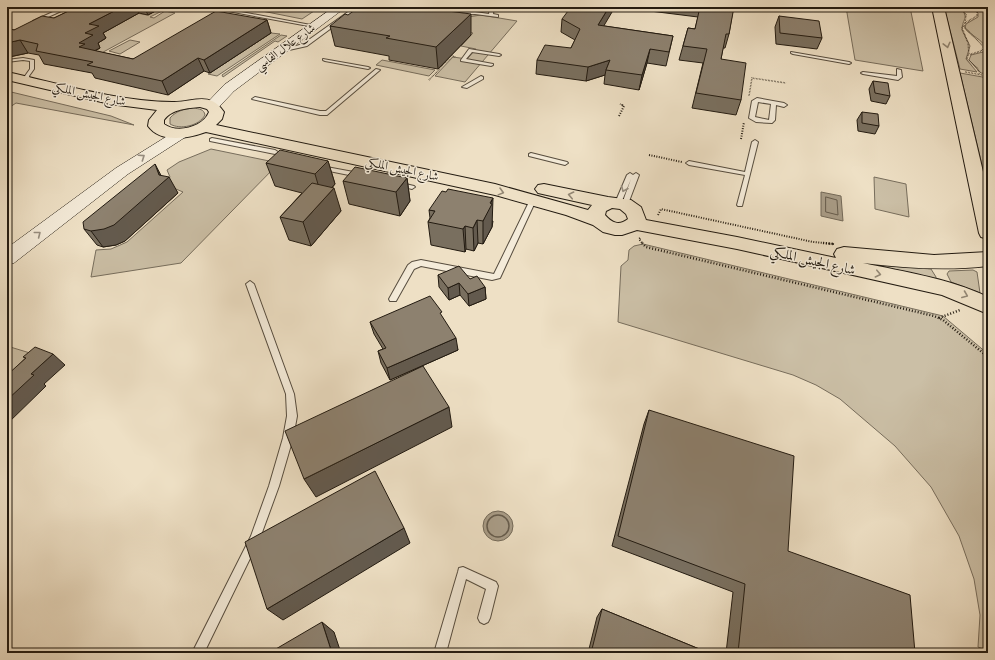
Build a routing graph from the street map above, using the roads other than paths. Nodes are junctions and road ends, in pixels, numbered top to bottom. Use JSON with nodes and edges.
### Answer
{"nodes":[{"id":1,"x":68,"y":7,"type":"edge"},
{"id":2,"x":208,"y":7,"type":"edge"},
{"id":3,"x":341,"y":7,"type":"edge"},
{"id":4,"x":357,"y":7,"type":"edge"},
{"id":5,"x":492,"y":7,"type":"edge"},
{"id":6,"x":938,"y":7,"type":"edge"},
{"id":7,"x":447,"y":14,"type":"edge"},
{"id":8,"x":42,"y":18,"type":"junction"},
{"id":9,"x":49,"y":20,"type":"edge"},
{"id":10,"x":28,"y":25,"type":"edge"},
{"id":11,"x":314,"y":26,"type":"junction"},
{"id":12,"x":279,"y":51,"type":"junction"},
{"id":13,"x":793,"y":54,"type":"dead end"},
{"id":14,"x":499,"y":55,"type":"dead end"},
{"id":15,"x":325,"y":60,"type":"dead end"},
{"id":16,"x":7,"y":61,"type":"edge"},
{"id":17,"x":849,"y":62,"type":"dead end"},
{"id":18,"x":490,"y":65,"type":"dead end"},
{"id":19,"x":368,"y":68,"type":"dead end"},
{"id":20,"x":378,"y":70,"type":"dead end"},
{"id":21,"x":899,"y":70,"type":"dead end"},
{"id":22,"x":863,"y":73,"type":"dead end"},
{"id":23,"x":7,"y":76,"type":"edge"},
{"id":24,"x":481,"y":78,"type":"dead end"},
{"id":25,"x":27,"y":80,"type":"junction"},
{"id":26,"x":7,"y":85,"type":"edge"},
{"id":27,"x":465,"y":87,"type":"dead end"},
{"id":28,"x":229,"y":88,"type":"junction"},
{"id":29,"x":255,"y":99,"type":"dead end"},
{"id":30,"x":193,"y":103,"type":"junction"},
{"id":31,"x":774,"y":103,"type":"junction"},
{"id":32,"x":784,"y":105,"type":"dead end"},
{"id":33,"x":173,"y":108,"type":"junction"},
{"id":34,"x":217,"y":118,"type":"junction"},
{"id":35,"x":158,"y":124,"type":"junction"},
{"id":36,"x":182,"y":133,"type":"junction"},
{"id":37,"x":755,"y":142,"type":"dead end"},
{"id":38,"x":275,"y":152,"type":"edge"},
{"id":39,"x":531,"y":155,"type":"dead end"},
{"id":40,"x":564,"y":163,"type":"dead end"},
{"id":41,"x":689,"y":163,"type":"road end"},
{"id":42,"x":312,"y":166,"type":"edge"},
{"id":43,"x":748,"y":174,"type":"junction"},
{"id":44,"x":633,"y":175,"type":"dead end"},
{"id":45,"x":363,"y":176,"type":"edge"},
{"id":46,"x":391,"y":182,"type":"edge"},
{"id":47,"x":412,"y":187,"type":"dead end"},
{"id":48,"x":534,"y":200,"type":"junction"},
{"id":49,"x":740,"y":205,"type":"dead end"},
{"id":50,"x":628,"y":213,"type":"junction"},
{"id":51,"x":598,"y":220,"type":"junction"},
{"id":52,"x":988,"y":233,"type":"edge"},
{"id":53,"x":7,"y":243,"type":"edge"},
{"id":54,"x":7,"y":258,"type":"edge"},
{"id":55,"x":988,"y":259,"type":"edge"},
{"id":56,"x":250,"y":284,"type":"dead end"},
{"id":57,"x":392,"y":298,"type":"dead end"},
{"id":58,"x":988,"y":306,"type":"edge"},
{"id":59,"x":484,"y":618,"type":"dead end"},
{"id":60,"x":198,"y":653,"type":"edge"},
{"id":61,"x":440,"y":653,"type":"edge"}],
"edges":[{"from":1,"to":8,"type":"lane"},
{"from":2,"to":11,"type":"lane"},
{"from":3,"to":11,"type":"street","name":"شارع علال الفاسي"},
{"from":4,"to":12,"type":"lane"},
{"from":5,"to":7,"type":"lane"},
{"from":6,"to":52,"type":"main road","one_way":true},
{"from":8,"to":9,"type":"lane"},
{"from":8,"to":10,"type":"lane"},
{"from":11,"to":12,"type":"street","name":"شارع علال الفاسي"},
{"from":12,"to":28,"type":"street","name":"شارع علال الفاسي"},
{"from":13,"to":17,"type":"lane"},
{"from":14,"to":18,"type":"lane"},
{"from":15,"to":19,"type":"lane"},
{"from":16,"to":25,"type":"lane"},
{"from":20,"to":29,"type":"lane"},
{"from":21,"to":22,"type":"lane"},
{"from":23,"to":25,"type":"main road","name":"شارع الجيش الملكي"},
{"from":24,"to":27,"type":"lane"},
{"from":25,"to":33,"type":"main road","name":"شارع الجيش الملكي"},
{"from":26,"to":35,"type":"main road","name":"شارع الجيش الملكي"},
{"from":28,"to":30,"type":"street","name":"شارع علال الفاسي"},
{"from":28,"to":34,"type":"street","name":"شارع علال الفاسي"},
{"from":30,"to":33,"type":"main road"},
{"from":30,"to":34,"type":"main road"},
{"from":31,"to":31,"type":"lane"},
{"from":31,"to":32,"type":"lane"},
{"from":33,"to":35,"type":"main road"},
{"from":34,"to":36,"type":"main road","name":"شارع الجيش الملكي"},
{"from":34,"to":38,"type":"lane"},
{"from":34,"to":48,"type":"main road","name":"شارع الجيش الملكي","one_way":true},
{"from":50,"to":34,"type":"main road","name":"شارع الجيش الملكي","one_way":true},
{"from":35,"to":36,"type":"main road","name":"شارع الجيش الملكي"},
{"from":35,"to":53,"type":"street"},
{"from":54,"to":36,"type":"street","one_way":true},
{"from":37,"to":43,"type":"lane"},
{"from":39,"to":40,"type":"lane"},
{"from":41,"to":43,"type":"lane"},
{"from":42,"to":45,"type":"lane"},
{"from":43,"to":49,"type":"lane"},
{"from":44,"to":50,"type":"lane"},
{"from":46,"to":47,"type":"lane"},
{"from":48,"to":51,"type":"main road","name":"شارع الجيش الملكي"},
{"from":48,"to":57,"type":"lane"},
{"from":50,"to":51,"type":"main road","name":"شارع الجيش الملكي"},
{"from":50,"to":51,"type":"main road"},
{"from":50,"to":55,"type":"main road","name":"شارع الجيش الملكي"},
{"from":50,"to":58,"type":"main road","name":"شارع الجيش الملكي","one_way":true},
{"from":56,"to":60,"type":"lane"},
{"from":59,"to":61,"type":"lane"}]}
